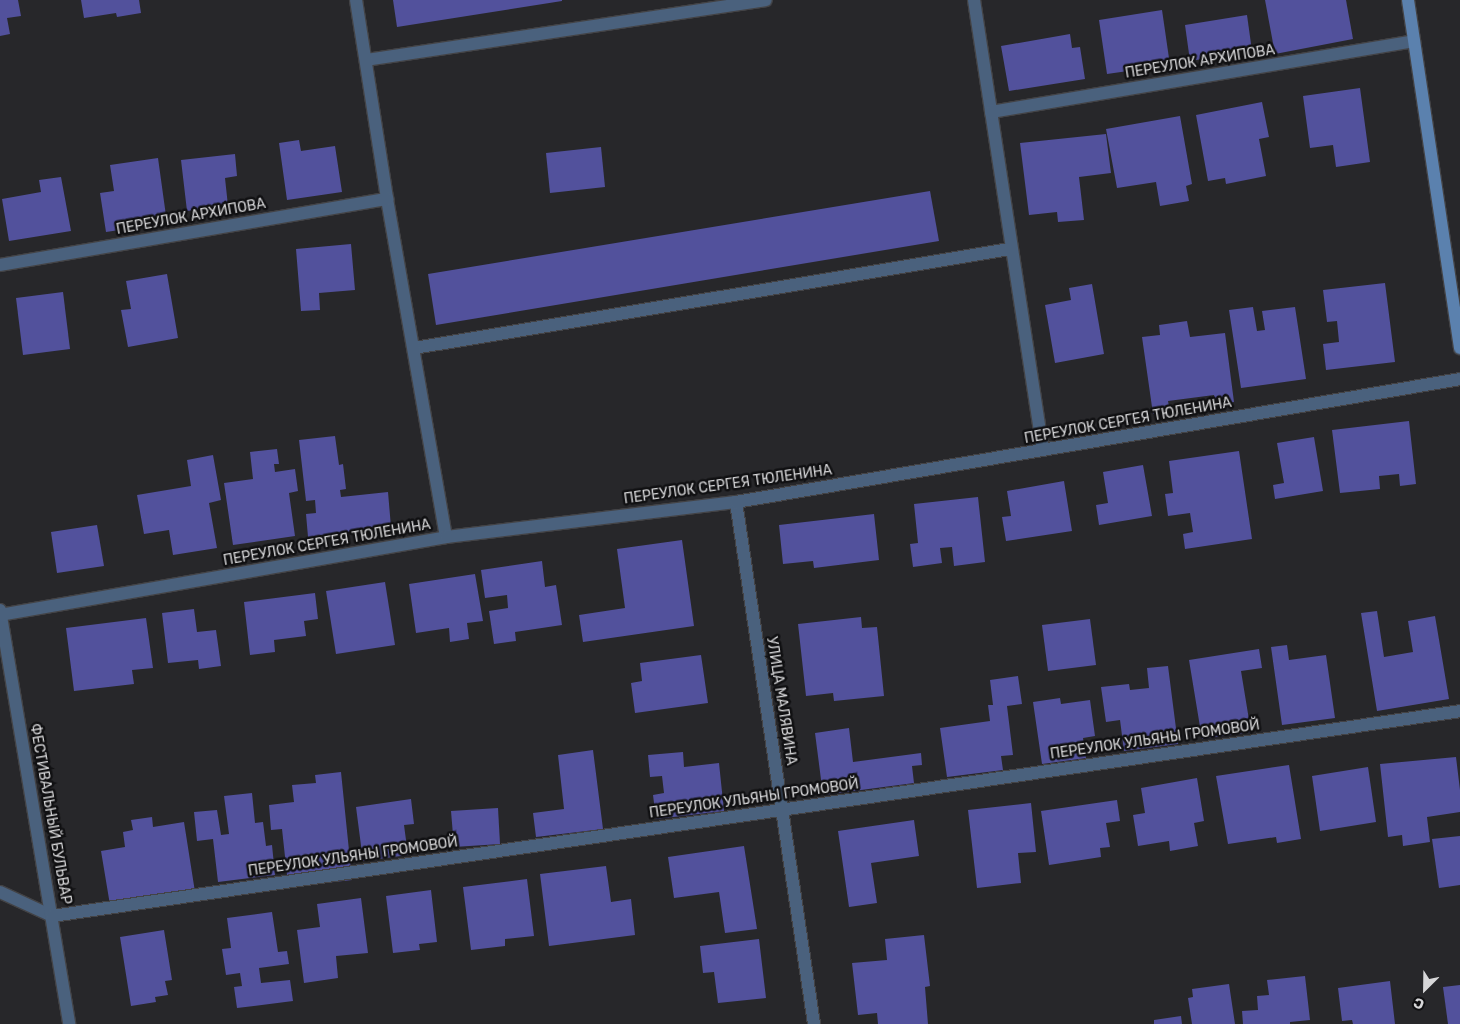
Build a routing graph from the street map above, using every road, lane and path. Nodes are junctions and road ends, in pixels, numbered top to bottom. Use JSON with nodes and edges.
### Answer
{"nodes":[{"id":1,"x":356,"y":0,"type":"edge"},
{"id":2,"x":766,"y":0,"type":"edge"},
{"id":3,"x":974,"y":0,"type":"edge"},
{"id":4,"x":1408,"y":0,"type":"edge"},
{"id":5,"x":1414,"y":41,"type":"junction"},
{"id":6,"x":366,"y":60,"type":"junction"},
{"id":7,"x":991,"y":112,"type":"junction"},
{"id":8,"x":388,"y":199,"type":"junction"},
{"id":9,"x":1010,"y":249,"type":"junction"},
{"id":10,"x":0,"y":265,"type":"edge"},
{"id":11,"x":414,"y":348,"type":"junction"},
{"id":12,"x":1460,"y":348,"type":"edge"},
{"id":13,"x":1460,"y":379,"type":"edge"},
{"id":14,"x":1043,"y":450,"type":"junction"},
{"id":15,"x":736,"y":502,"type":"junction"},
{"id":16,"x":446,"y":537,"type":"junction"},
{"id":17,"x":0,"y":613,"type":"edge"},
{"id":18,"x":1460,"y":711,"type":"edge"},
{"id":19,"x":782,"y":810,"type":"junction"},
{"id":20,"x":0,"y":892,"type":"edge"},
{"id":21,"x":52,"y":916,"type":"junction"},
{"id":22,"x":69,"y":1024,"type":"edge"},
{"id":23,"x":814,"y":1024,"type":"edge"}],
"edges":[{"from":1,"to":6,"type":"street"},
{"from":2,"to":6,"type":"street"},
{"from":3,"to":7,"type":"street"},
{"from":4,"to":5,"type":"street"},
{"from":5,"to":7,"type":"street","name":"ПЕРЕУЛОК АРХИПОВА"},
{"from":5,"to":12,"type":"street"},
{"from":6,"to":8,"type":"street"},
{"from":7,"to":9,"type":"street"},
{"from":8,"to":10,"type":"street","name":"ПЕРЕУЛОК АРХИПОВА"},
{"from":8,"to":11,"type":"street"},
{"from":9,"to":11,"type":"street"},
{"from":9,"to":14,"type":"street"},
{"from":11,"to":16,"type":"street"},
{"from":13,"to":14,"type":"street","name":"ПЕРЕУЛОК СЕРГЕЯ ТЮЛЕНИНА"},
{"from":14,"to":15,"type":"street","name":"ПЕРЕУЛОК СЕРГЕЯ ТЮЛЕНИНА"},
{"from":15,"to":16,"type":"street","name":"ПЕРЕУЛОК СЕРГЕЯ ТЮЛЕНИНА"},
{"from":15,"to":19,"type":"street","name":"УЛИЦА МАЛЯВИНА"},
{"from":16,"to":17,"type":"street","name":"ПЕРЕУЛОК СЕРГЕЯ ТЮЛЕНИНА"},
{"from":17,"to":21,"type":"street","name":"ФЕСТИВАЛЬНЫЙ БУЛЬВАР"},
{"from":18,"to":19,"type":"street","name":"ПЕРЕУЛОК УЛЬЯНЫ ГРОМОВОЙ"},
{"from":19,"to":21,"type":"street","name":"ПЕРЕУЛОК УЛЬЯНЫ ГРОМОВОЙ"},
{"from":19,"to":23,"type":"street","name":"УЛИЦА МАЛЯВИНА"},
{"from":20,"to":21,"type":"street"},
{"from":21,"to":22,"type":"street","name":"ФЕСТИВАЛЬНЫЙ БУЛЬВАР"}]}
